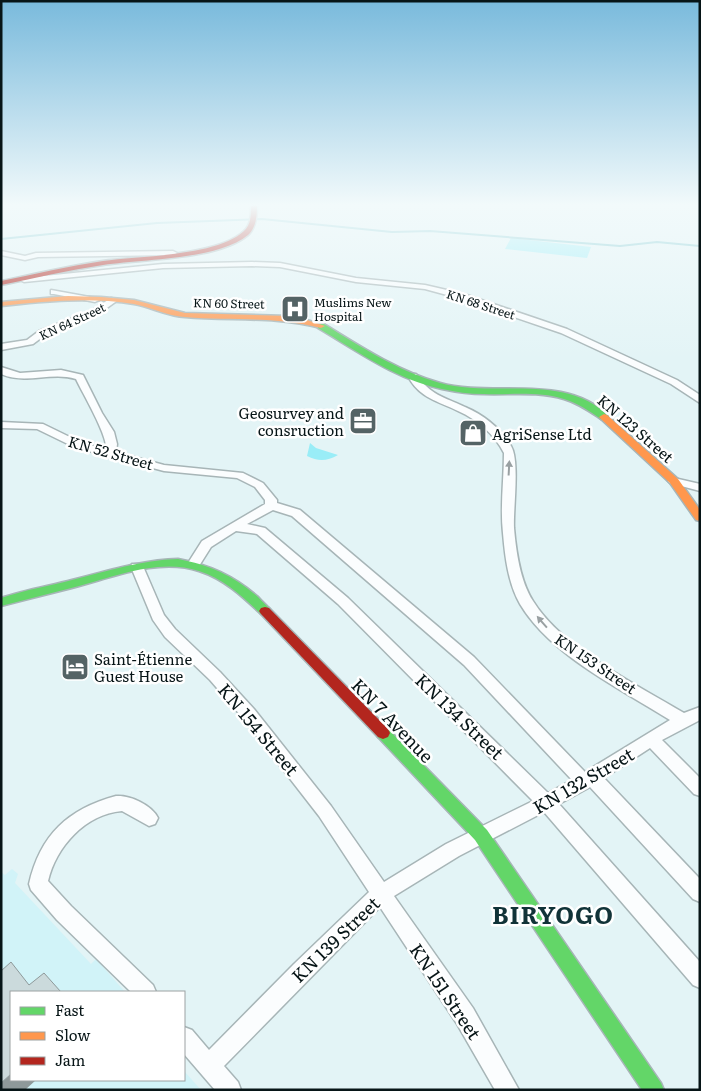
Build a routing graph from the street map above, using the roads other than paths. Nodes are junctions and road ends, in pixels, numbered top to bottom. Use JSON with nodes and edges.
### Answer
{"nodes":[{"id":1,"x":150,"y":257,"type":"edge"},
{"id":2,"x":4,"y":282,"type":"edge"},
{"id":3,"x":54,"y":292,"type":"dead end"},
{"id":4,"x":95,"y":300,"type":"junction"},
{"id":5,"x":114,"y":300,"type":"junction"},
{"id":6,"x":1,"y":304,"type":"edge"},
{"id":7,"x":1,"y":347,"type":"edge"},
{"id":8,"x":1,"y":370,"type":"edge"},
{"id":9,"x":413,"y":376,"type":"junction"},
{"id":10,"x":503,"y":390,"type":"joint"},
{"id":11,"x":700,"y":400,"type":"edge"},
{"id":12,"x":1,"y":425,"type":"edge"},
{"id":13,"x":110,"y":454,"type":"junction"},
{"id":14,"x":674,"y":481,"type":"junction"},
{"id":15,"x":700,"y":488,"type":"edge"},
{"id":16,"x":271,"y":506,"type":"junction"},
{"id":17,"x":700,"y":518,"type":"edge"},
{"id":18,"x":234,"y":527,"type":"junction"},
{"id":19,"x":194,"y":563,"type":"junction"},
{"id":20,"x":137,"y":567,"type":"junction"},
{"id":21,"x":1,"y":602,"type":"edge"},
{"id":22,"x":700,"y":713,"type":"edge"},
{"id":23,"x":682,"y":720,"type":"junction"},
{"id":24,"x":651,"y":739,"type":"junction"},
{"id":25,"x":588,"y":780,"type":"junction"},
{"id":26,"x":700,"y":789,"type":"edge"},
{"id":27,"x":548,"y":803,"type":"junction"},
{"id":28,"x":149,"y":818,"type":"dead end"},
{"id":29,"x":481,"y":835,"type":"junction"},
{"id":30,"x":700,"y":893,"type":"edge"},
{"id":31,"x":380,"y":895,"type":"junction"},
{"id":32,"x":700,"y":978,"type":"edge"},
{"id":33,"x":145,"y":991,"type":"edge"},
{"id":34,"x":185,"y":1039,"type":"edge"},
{"id":35,"x":208,"y":1067,"type":"junction"},
{"id":36,"x":230,"y":1090,"type":"edge"},
{"id":37,"x":508,"y":1090,"type":"edge"},
{"id":38,"x":654,"y":1090,"type":"edge"}],
"edges":[{"from":1,"to":2,"type":"main road"},
{"from":2,"to":11,"type":"street","name":"KN 68 Street"},
{"from":3,"to":4,"type":"street"},
{"from":4,"to":5,"type":"main road","name":"KN 60 Street"},
{"from":4,"to":6,"type":"main road","name":"KN 60 Street"},
{"from":5,"to":7,"type":"street","name":"KN 64 Street"},
{"from":5,"to":9,"type":"main road","name":"KN 60 Street"},
{"from":8,"to":13,"type":"street"},
{"from":9,"to":10,"type":"main road","name":"KN 60 Street"},
{"from":23,"to":9,"type":"street","name":"KN 153 Street","one_way":true},
{"from":10,"to":14,"type":"main road","name":"KN 123 Street"},
{"from":12,"to":13,"type":"street","name":"KN 52 Street"},
{"from":13,"to":16,"type":"street","name":"KN 52 Street"},
{"from":14,"to":15,"type":"street"},
{"from":14,"to":17,"type":"main road","name":"KN 123 Street"},
{"from":16,"to":18,"type":"street"},
{"from":16,"to":25,"type":"street"},
{"from":18,"to":19,"type":"street"},
{"from":18,"to":27,"type":"street","name":"KN 134 Street"},
{"from":19,"to":20,"type":"main road","name":"KN 7 Avenue"},
{"from":19,"to":29,"type":"main road","name":"KN 7 Avenue"},
{"from":20,"to":21,"type":"main road","name":"KN 7 Avenue"},
{"from":20,"to":31,"type":"street","name":"KN 154 Street"},
{"from":22,"to":23,"type":"street","name":"KN 132 Street"},
{"from":23,"to":24,"type":"street","name":"KN 132 Street"},
{"from":24,"to":25,"type":"street","name":"KN 132 Street"},
{"from":24,"to":26,"type":"street"},
{"from":25,"to":27,"type":"street","name":"KN 132 Street"},
{"from":25,"to":30,"type":"street"},
{"from":27,"to":29,"type":"street","name":"KN 132 Street"},
{"from":27,"to":32,"type":"street","name":"KN 134 Street"},
{"from":28,"to":33,"type":"street"},
{"from":29,"to":31,"type":"street","name":"KN 139 Street"},
{"from":29,"to":38,"type":"main road","name":"KN 7 Avenue"},
{"from":31,"to":35,"type":"street","name":"KN 139 Street"},
{"from":31,"to":37,"type":"street","name":"KN 151 Street"},
{"from":34,"to":35,"type":"street"},
{"from":35,"to":36,"type":"street"}]}
